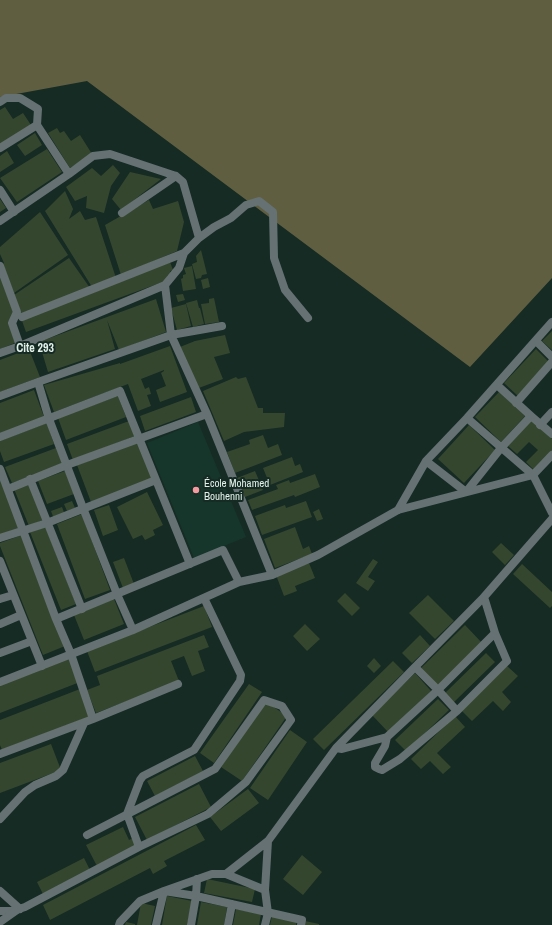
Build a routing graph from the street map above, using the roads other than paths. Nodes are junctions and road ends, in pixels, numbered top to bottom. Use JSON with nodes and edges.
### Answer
{"nodes":[{"id":1,"x":0,"y":102,"type":"edge"},
{"id":2,"x":37,"y":125,"type":"junction"},
{"id":3,"x":0,"y":148,"type":"edge"},
{"id":4,"x":69,"y":174,"type":"junction"},
{"id":5,"x":176,"y":176,"type":"junction"},
{"id":6,"x":0,"y":190,"type":"edge"},
{"id":7,"x":14,"y":212,"type":"junction"},
{"id":8,"x":122,"y":213,"type":"dead end"},
{"id":9,"x":0,"y":221,"type":"edge"},
{"id":10,"x":199,"y":238,"type":"junction"},
{"id":11,"x":184,"y":253,"type":"junction"},
{"id":12,"x":0,"y":266,"type":"edge"},
{"id":13,"x":165,"y":285,"type":"junction"},
{"id":14,"x":22,"y":316,"type":"dead end"},
{"id":15,"x":308,"y":318,"type":"dead end"},
{"id":16,"x":552,"y":322,"type":"edge"},
{"id":17,"x":222,"y":326,"type":"dead end"},
{"id":18,"x":172,"y":335,"type":"junction"},
{"id":19,"x":536,"y":341,"type":"junction"},
{"id":20,"x":20,"y":346,"type":"junction"},
{"id":21,"x":0,"y":354,"type":"edge"},
{"id":22,"x":552,"y":357,"type":"edge"},
{"id":23,"x":552,"y":362,"type":"edge"},
{"id":24,"x":38,"y":382,"type":"junction"},
{"id":25,"x":497,"y":385,"type":"junction"},
{"id":26,"x":0,"y":396,"type":"edge"},
{"id":27,"x":516,"y":403,"type":"junction"},
{"id":28,"x":552,"y":412,"type":"edge"},
{"id":29,"x":207,"y":414,"type":"junction"},
{"id":30,"x":530,"y":416,"type":"junction"},
{"id":31,"x":467,"y":418,"type":"junction"},
{"id":32,"x":49,"y":419,"type":"junction"},
{"id":33,"x":540,"y":424,"type":"junction"},
{"id":34,"x":552,"y":434,"type":"edge"},
{"id":35,"x":0,"y":437,"type":"edge"},
{"id":36,"x":139,"y":439,"type":"junction"},
{"id":37,"x":501,"y":448,"type":"junction"},
{"id":38,"x":552,"y":455,"type":"edge"},
{"id":39,"x":426,"y":461,"type":"junction"},
{"id":40,"x":67,"y":465,"type":"junction"},
{"id":41,"x":0,"y":469,"type":"edge"},
{"id":42,"x":533,"y":475,"type":"junction"},
{"id":43,"x":30,"y":479,"type":"junction"},
{"id":44,"x":156,"y":480,"type":"junction"},
{"id":45,"x":8,"y":489,"type":"junction"},
{"id":46,"x":466,"y":492,"type":"junction"},
{"id":47,"x":83,"y":508,"type":"junction"},
{"id":48,"x":398,"y":510,"type":"junction"},
{"id":49,"x":552,"y":513,"type":"edge"},
{"id":50,"x":552,"y":519,"type":"edge"},
{"id":51,"x":47,"y":523,"type":"junction"},
{"id":52,"x":23,"y":531,"type":"junction"},
{"id":53,"x":0,"y":538,"type":"edge"},
{"id":54,"x":0,"y":561,"type":"edge"},
{"id":55,"x":190,"y":564,"type":"junction"},
{"id":56,"x":272,"y":575,"type":"junction"},
{"id":57,"x":240,"y":582,"type":"junction"},
{"id":58,"x":117,"y":594,"type":"junction"},
{"id":59,"x":13,"y":595,"type":"junction"},
{"id":60,"x":484,"y":597,"type":"junction"},
{"id":61,"x":204,"y":598,"type":"junction"},
{"id":62,"x":0,"y":599,"type":"edge"},
{"id":63,"x":82,"y":608,"type":"junction"},
{"id":64,"x":22,"y":615,"type":"junction"},
{"id":65,"x":56,"y":619,"type":"junction"},
{"id":66,"x":0,"y":624,"type":"edge"},
{"id":67,"x":133,"y":630,"type":"junction"},
{"id":68,"x":496,"y":634,"type":"junction"},
{"id":69,"x":32,"y":641,"type":"junction"},
{"id":70,"x":0,"y":653,"type":"edge"},
{"id":71,"x":71,"y":654,"type":"junction"},
{"id":72,"x":42,"y":666,"type":"junction"},
{"id":73,"x":415,"y":668,"type":"junction"},
{"id":74,"x":0,"y":682,"type":"edge"},
{"id":75,"x":178,"y":684,"type":"dead end"},
{"id":76,"x":438,"y":690,"type":"junction"},
{"id":77,"x":457,"y":711,"type":"junction"},
{"id":78,"x":93,"y":719,"type":"junction"},
{"id":79,"x":84,"y":723,"type":"junction"},
{"id":80,"x":387,"y":737,"type":"junction"},
{"id":81,"x":336,"y":748,"type":"junction"},
{"id":82,"x":0,"y":754,"type":"edge"},
{"id":83,"x":127,"y":814,"type":"junction"},
{"id":84,"x":0,"y":820,"type":"edge"},
{"id":85,"x":87,"y":835,"type":"dead end"},
{"id":86,"x":268,"y":841,"type":"junction"},
{"id":87,"x":139,"y":847,"type":"junction"},
{"id":88,"x":226,"y":874,"type":"junction"},
{"id":89,"x":197,"y":879,"type":"junction"},
{"id":90,"x":265,"y":890,"type":"junction"},
{"id":91,"x":0,"y":891,"type":"edge"},
{"id":92,"x":164,"y":891,"type":"junction"},
{"id":93,"x":196,"y":896,"type":"junction"},
{"id":94,"x":232,"y":904,"type":"junction"},
{"id":95,"x":18,"y":910,"type":"junction"},
{"id":96,"x":0,"y":911,"type":"edge"},
{"id":97,"x":268,"y":913,"type":"junction"},
{"id":98,"x":0,"y":922,"type":"edge"},
{"id":99,"x":119,"y":925,"type":"edge"},
{"id":100,"x":156,"y":925,"type":"edge"},
{"id":101,"x":191,"y":925,"type":"edge"},
{"id":102,"x":228,"y":925,"type":"edge"},
{"id":103,"x":265,"y":925,"type":"edge"},
{"id":104,"x":301,"y":925,"type":"edge"}],
"edges":[{"from":1,"to":2,"type":"street"},
{"from":2,"to":3,"type":"street"},
{"from":2,"to":4,"type":"street"},
{"from":4,"to":5,"type":"street"},
{"from":4,"to":7,"type":"street"},
{"from":5,"to":8,"type":"street"},
{"from":5,"to":10,"type":"street"},
{"from":6,"to":7,"type":"street"},
{"from":7,"to":9,"type":"street"},
{"from":10,"to":11,"type":"street"},
{"from":10,"to":15,"type":"street"},
{"from":11,"to":13,"type":"street"},
{"from":11,"to":14,"type":"street"},
{"from":12,"to":20,"type":"street"},
{"from":13,"to":18,"type":"street"},
{"from":13,"to":20,"type":"street"},
{"from":16,"to":19,"type":"street"},
{"from":17,"to":18,"type":"street"},
{"from":18,"to":24,"type":"street"},
{"from":18,"to":29,"type":"street"},
{"from":19,"to":22,"type":"street"},
{"from":19,"to":25,"type":"street"},
{"from":20,"to":21,"type":"street"},
{"from":23,"to":27,"type":"street"},
{"from":24,"to":26,"type":"street"},
{"from":24,"to":32,"type":"street"},
{"from":25,"to":27,"type":"street"},
{"from":25,"to":31,"type":"street"},
{"from":27,"to":30,"type":"street"},
{"from":28,"to":33,"type":"street"},
{"from":29,"to":36,"type":"street"},
{"from":29,"to":56,"type":"street"},
{"from":30,"to":33,"type":"street"},
{"from":30,"to":37,"type":"street"},
{"from":31,"to":37,"type":"street"},
{"from":31,"to":39,"type":"street"},
{"from":32,"to":35,"type":"street"},
{"from":32,"to":36,"type":"street"},
{"from":32,"to":40,"type":"street"},
{"from":33,"to":34,"type":"street"},
{"from":36,"to":40,"type":"street"},
{"from":36,"to":44,"type":"street"},
{"from":37,"to":42,"type":"street"},
{"from":37,"to":46,"type":"street"},
{"from":38,"to":42,"type":"street"},
{"from":39,"to":46,"type":"street"},
{"from":39,"to":48,"type":"street"},
{"from":40,"to":43,"type":"street"},
{"from":40,"to":47,"type":"street"},
{"from":41,"to":45,"type":"street"},
{"from":42,"to":46,"type":"street"},
{"from":42,"to":49,"type":"street"},
{"from":43,"to":45,"type":"street"},
{"from":43,"to":51,"type":"street"},
{"from":44,"to":47,"type":"street"},
{"from":44,"to":55,"type":"street"},
{"from":45,"to":52,"type":"street"},
{"from":46,"to":48,"type":"street"},
{"from":47,"to":51,"type":"street"},
{"from":47,"to":58,"type":"street"},
{"from":48,"to":56,"type":"street"},
{"from":50,"to":60,"type":"street"},
{"from":51,"to":52,"type":"street"},
{"from":51,"to":63,"type":"street"},
{"from":52,"to":53,"type":"street"},
{"from":52,"to":65,"type":"street"},
{"from":54,"to":59,"type":"street"},
{"from":55,"to":57,"type":"street"},
{"from":55,"to":58,"type":"street"},
{"from":56,"to":57,"type":"street"},
{"from":57,"to":61,"type":"street"},
{"from":58,"to":63,"type":"street"},
{"from":58,"to":67,"type":"street"},
{"from":59,"to":62,"type":"street"},
{"from":59,"to":64,"type":"street"},
{"from":60,"to":68,"type":"street"},
{"from":60,"to":73,"type":"street"},
{"from":61,"to":67,"type":"street"},
{"from":61,"to":83,"type":"street"},
{"from":63,"to":65,"type":"street"},
{"from":64,"to":66,"type":"street"},
{"from":64,"to":69,"type":"street"},
{"from":65,"to":71,"type":"street"},
{"from":67,"to":71,"type":"street"},
{"from":68,"to":76,"type":"street"},
{"from":68,"to":77,"type":"street"},
{"from":69,"to":70,"type":"street"},
{"from":69,"to":72,"type":"street"},
{"from":71,"to":72,"type":"street"},
{"from":71,"to":78,"type":"street"},
{"from":72,"to":74,"type":"street"},
{"from":73,"to":76,"type":"street"},
{"from":73,"to":81,"type":"street"},
{"from":75,"to":78,"type":"street"},
{"from":76,"to":77,"type":"street"},
{"from":76,"to":80,"type":"street"},
{"from":77,"to":80,"type":"street"},
{"from":78,"to":79,"type":"street"},
{"from":79,"to":82,"type":"street"},
{"from":79,"to":84,"type":"street"},
{"from":80,"to":81,"type":"street"},
{"from":81,"to":86,"type":"street"},
{"from":83,"to":85,"type":"street"},
{"from":83,"to":87,"type":"street"},
{"from":83,"to":87,"type":"street"},
{"from":86,"to":88,"type":"street"},
{"from":86,"to":90,"type":"street"},
{"from":87,"to":95,"type":"street"},
{"from":88,"to":89,"type":"street"},
{"from":88,"to":90,"type":"street"},
{"from":89,"to":92,"type":"street"},
{"from":89,"to":93,"type":"street"},
{"from":90,"to":97,"type":"street"},
{"from":91,"to":95,"type":"street"},
{"from":92,"to":93,"type":"street"},
{"from":92,"to":99,"type":"street"},
{"from":92,"to":100,"type":"street"},
{"from":93,"to":94,"type":"street"},
{"from":93,"to":101,"type":"street"},
{"from":94,"to":97,"type":"street"},
{"from":94,"to":102,"type":"street"},
{"from":95,"to":96,"type":"street"},
{"from":95,"to":98,"type":"street"},
{"from":97,"to":103,"type":"street"},
{"from":97,"to":104,"type":"street"}]}
